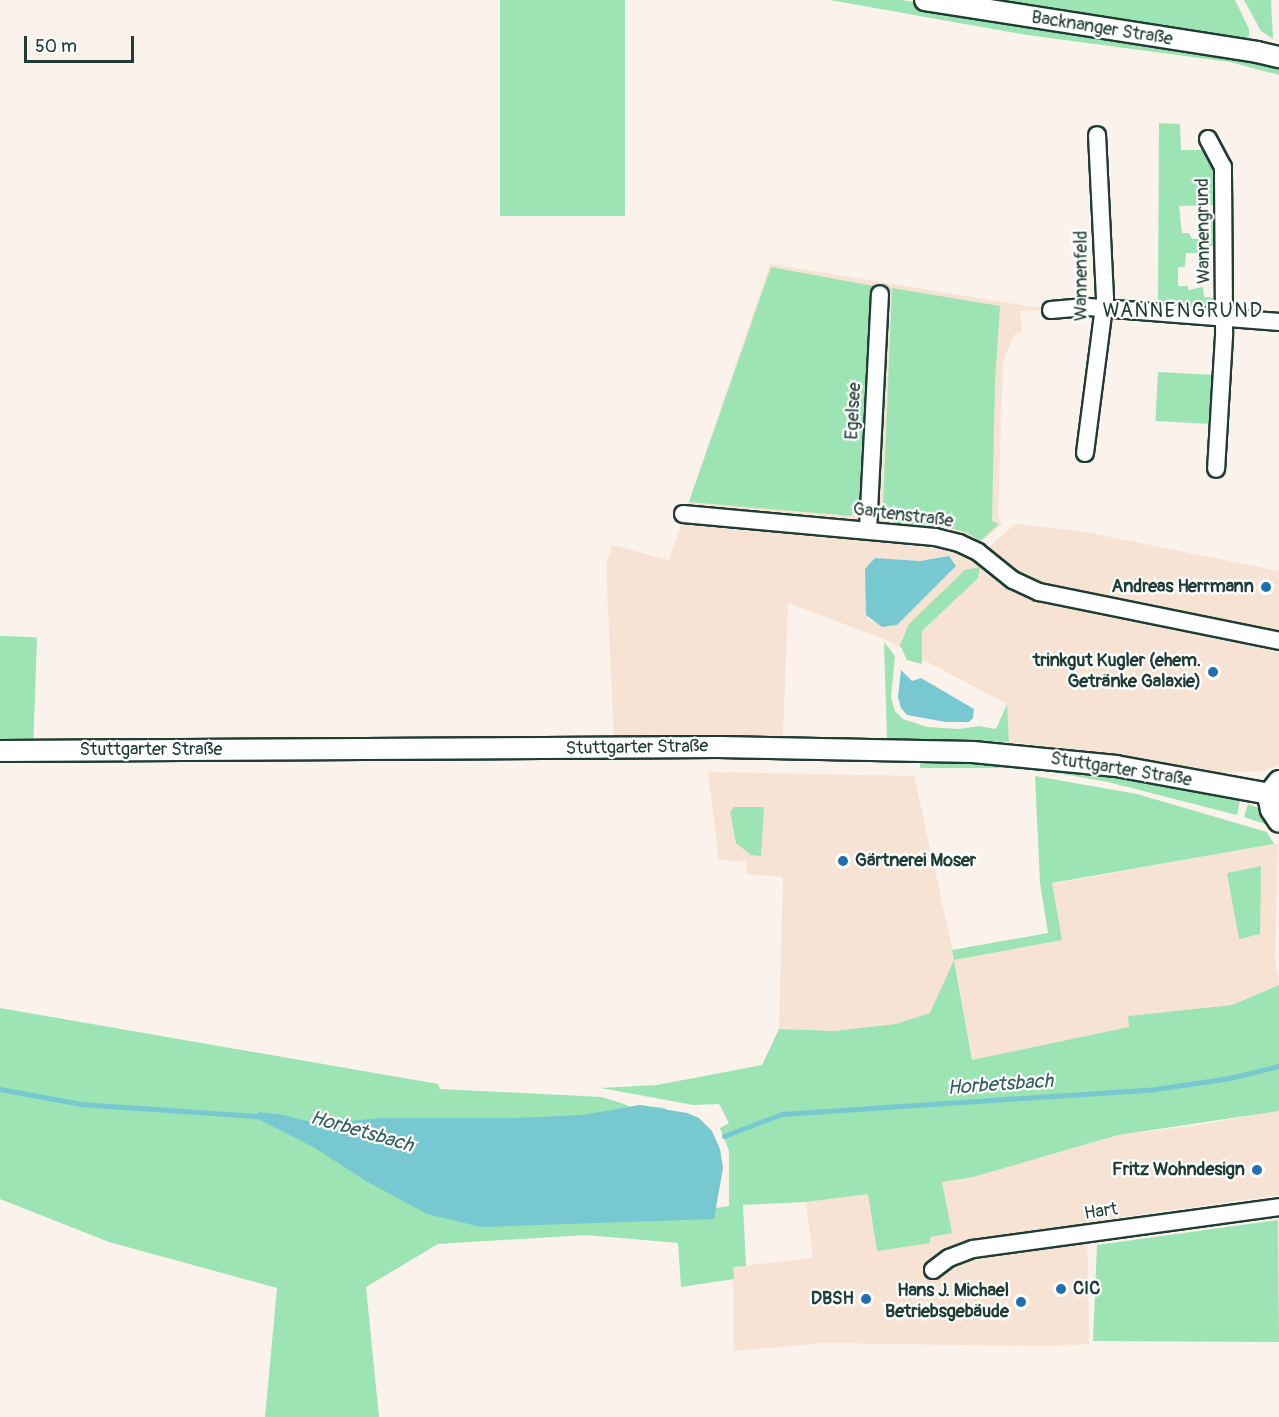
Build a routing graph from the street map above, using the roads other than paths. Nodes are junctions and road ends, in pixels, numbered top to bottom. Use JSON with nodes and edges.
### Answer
{"nodes":[{"id":1,"x":926,"y":0,"type":"edge"},
{"id":2,"x":1279,"y":57,"type":"edge"},
{"id":3,"x":1097,"y":135,"type":"dead end"},
{"id":4,"x":1208,"y":139,"type":"dead end"},
{"id":5,"x":880,"y":294,"type":"dead end"},
{"id":6,"x":1103,"y":309,"type":"junction"},
{"id":7,"x":1051,"y":310,"type":"dead end"},
{"id":8,"x":1223,"y":318,"type":"junction"},
{"id":9,"x":1279,"y":322,"type":"edge"},
{"id":10,"x":1085,"y":453,"type":"dead end"},
{"id":11,"x":1216,"y":469,"type":"dead end"},
{"id":12,"x":683,"y":514,"type":"dead end"},
{"id":13,"x":868,"y":530,"type":"junction"},
{"id":14,"x":1279,"y":641,"type":"edge"},
{"id":15,"x":0,"y":751,"type":"edge"},
{"id":16,"x":1275,"y":788,"type":"edge"},
{"id":17,"x":1279,"y":822,"type":"edge"},
{"id":18,"x":1279,"y":1207,"type":"edge"},
{"id":19,"x":933,"y":1270,"type":"dead end"}],
"edges":[{"from":1,"to":2,"type":"street","name":"Backnanger Straße"},
{"from":3,"to":6,"type":"street","name":"Wannenfeld"},
{"from":4,"to":8,"type":"street","name":"Wannengrund"},
{"from":5,"to":13,"type":"street","name":"Egelsee"},
{"from":6,"to":7,"type":"street"},
{"from":6,"to":8,"type":"street"},
{"from":6,"to":10,"type":"street","name":"Wannenfeld"},
{"from":8,"to":9,"type":"street"},
{"from":8,"to":11,"type":"street","name":"Wannengrund"},
{"from":12,"to":13,"type":"street","name":"Gartenstraße"},
{"from":13,"to":14,"type":"street","name":"Gartenstraße"},
{"from":15,"to":16,"type":"street","name":"Stuttgarter Straße"},
{"from":16,"to":17,"type":"street"},
{"from":18,"to":19,"type":"street","name":"Hart"}]}
